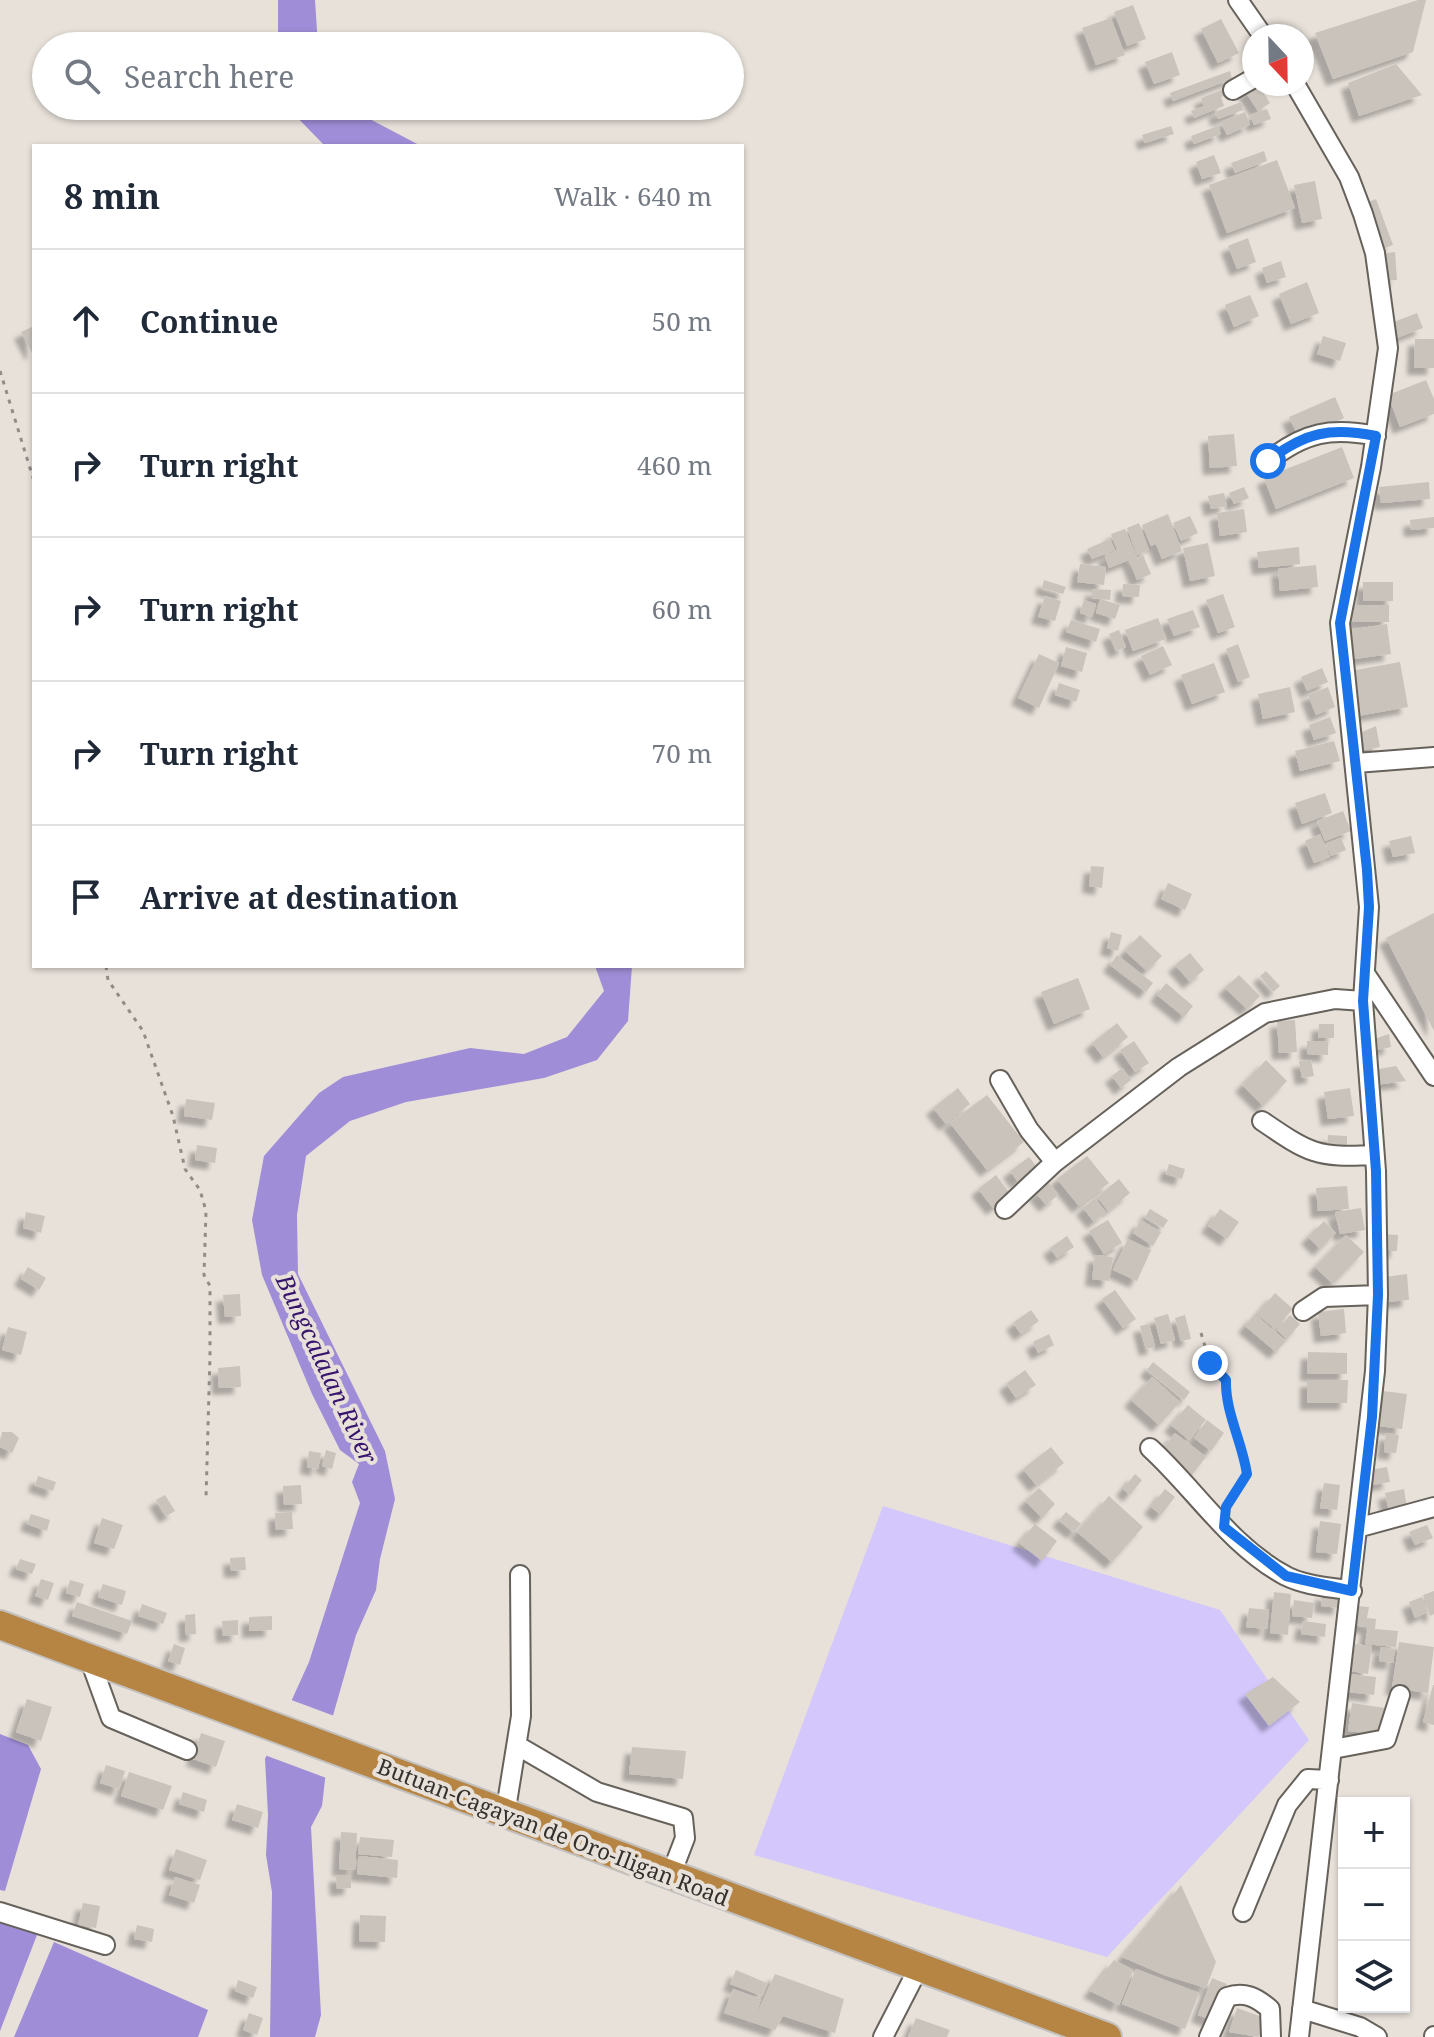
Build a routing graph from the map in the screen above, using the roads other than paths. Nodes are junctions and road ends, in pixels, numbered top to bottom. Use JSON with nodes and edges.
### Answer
{"nodes":[{"id":1,"x":1238,"y":0,"type":"edge"},
{"id":2,"x":1255,"y":24,"type":"edge"},
{"id":3,"x":1242,"y":85,"type":"edge"},
{"id":4,"x":1233,"y":90,"type":"dead end"},
{"id":5,"x":1302,"y":96,"type":"edge"},
{"id":6,"x":1376,"y":436,"type":"junction"},
{"id":7,"x":1268,"y":461,"type":"dead end"},
{"id":8,"x":1434,"y":757,"type":"edge"},
{"id":9,"x":1356,"y":763,"type":"junction"},
{"id":10,"x":1366,"y":975,"type":"junction"},
{"id":11,"x":1363,"y":1001,"type":"junction"},
{"id":12,"x":1434,"y":1076,"type":"edge"},
{"id":13,"x":1000,"y":1080,"type":"dead end"},
{"id":14,"x":1262,"y":1121,"type":"dead end"},
{"id":15,"x":1374,"y":1155,"type":"junction"},
{"id":16,"x":1055,"y":1162,"type":"junction"},
{"id":17,"x":1005,"y":1209,"type":"dead end"},
{"id":18,"x":1378,"y":1295,"type":"junction"},
{"id":19,"x":1303,"y":1311,"type":"dead end"},
{"id":20,"x":1150,"y":1448,"type":"dead end"},
{"id":21,"x":1434,"y":1507,"type":"edge"},
{"id":22,"x":1357,"y":1528,"type":"junction"},
{"id":23,"x":520,"y":1575,"type":"dead end"},
{"id":24,"x":1352,"y":1591,"type":"junction"},
{"id":25,"x":0,"y":1625,"type":"edge"},
{"id":26,"x":90,"y":1660,"type":"junction"},
{"id":27,"x":1400,"y":1695,"type":"dead end"},
{"id":28,"x":518,"y":1746,"type":"junction"},
{"id":29,"x":1333,"y":1749,"type":"junction"},
{"id":30,"x":187,"y":1750,"type":"dead end"},
{"id":31,"x":1329,"y":1780,"type":"junction"},
{"id":32,"x":505,"y":1815,"type":"junction"},
{"id":33,"x":670,"y":1877,"type":"junction"},
{"id":34,"x":0,"y":1912,"type":"edge"},
{"id":35,"x":1243,"y":1912,"type":"dead end"},
{"id":36,"x":105,"y":1945,"type":"dead end"},
{"id":37,"x":918,"y":1969,"type":"junction"},
{"id":38,"x":1302,"y":2009,"type":"junction"},
{"id":39,"x":883,"y":2037,"type":"edge"},
{"id":40,"x":1107,"y":2037,"type":"edge"},
{"id":41,"x":1209,"y":2037,"type":"edge"},
{"id":42,"x":1271,"y":2037,"type":"edge"},
{"id":43,"x":1299,"y":2037,"type":"edge"},
{"id":44,"x":1377,"y":2037,"type":"edge"}],
"edges":[{"from":1,"to":2,"type":"street"},
{"from":3,"to":4,"type":"street"},
{"from":5,"to":6,"type":"street"},
{"from":6,"to":7,"type":"street"},
{"from":6,"to":9,"type":"street"},
{"from":8,"to":9,"type":"street"},
{"from":9,"to":10,"type":"street"},
{"from":10,"to":11,"type":"street"},
{"from":10,"to":12,"type":"street"},
{"from":11,"to":15,"type":"street"},
{"from":11,"to":16,"type":"street"},
{"from":13,"to":16,"type":"street"},
{"from":14,"to":15,"type":"street"},
{"from":15,"to":18,"type":"street"},
{"from":16,"to":17,"type":"street"},
{"from":18,"to":19,"type":"street"},
{"from":18,"to":22,"type":"street"},
{"from":20,"to":24,"type":"street"},
{"from":21,"to":22,"type":"street"},
{"from":22,"to":24,"type":"street"},
{"from":23,"to":28,"type":"street"},
{"from":24,"to":29,"type":"street"},
{"from":25,"to":26,"type":"highway","name":"Butuan-Cagayan de Oro-Iligan Road"},
{"from":26,"to":30,"type":"street"},
{"from":26,"to":32,"type":"highway","name":"Butuan-Cagayan de Oro-Iligan Road"},
{"from":27,"to":29,"type":"street"},
{"from":28,"to":32,"type":"street"},
{"from":28,"to":33,"type":"street"},
{"from":29,"to":31,"type":"street"},
{"from":31,"to":35,"type":"street"},
{"from":31,"to":38,"type":"street"},
{"from":32,"to":33,"type":"highway","name":"Butuan-Cagayan de Oro-Iligan Road"},
{"from":33,"to":37,"type":"highway","name":"Butuan-Cagayan de Oro-Iligan Road"},
{"from":34,"to":36,"type":"street"},
{"from":37,"to":39,"type":"street"},
{"from":37,"to":40,"type":"highway","name":"Butuan-Cagayan de Oro-Iligan Road"},
{"from":38,"to":43,"type":"street"},
{"from":38,"to":44,"type":"street"},
{"from":41,"to":42,"type":"street"}]}
